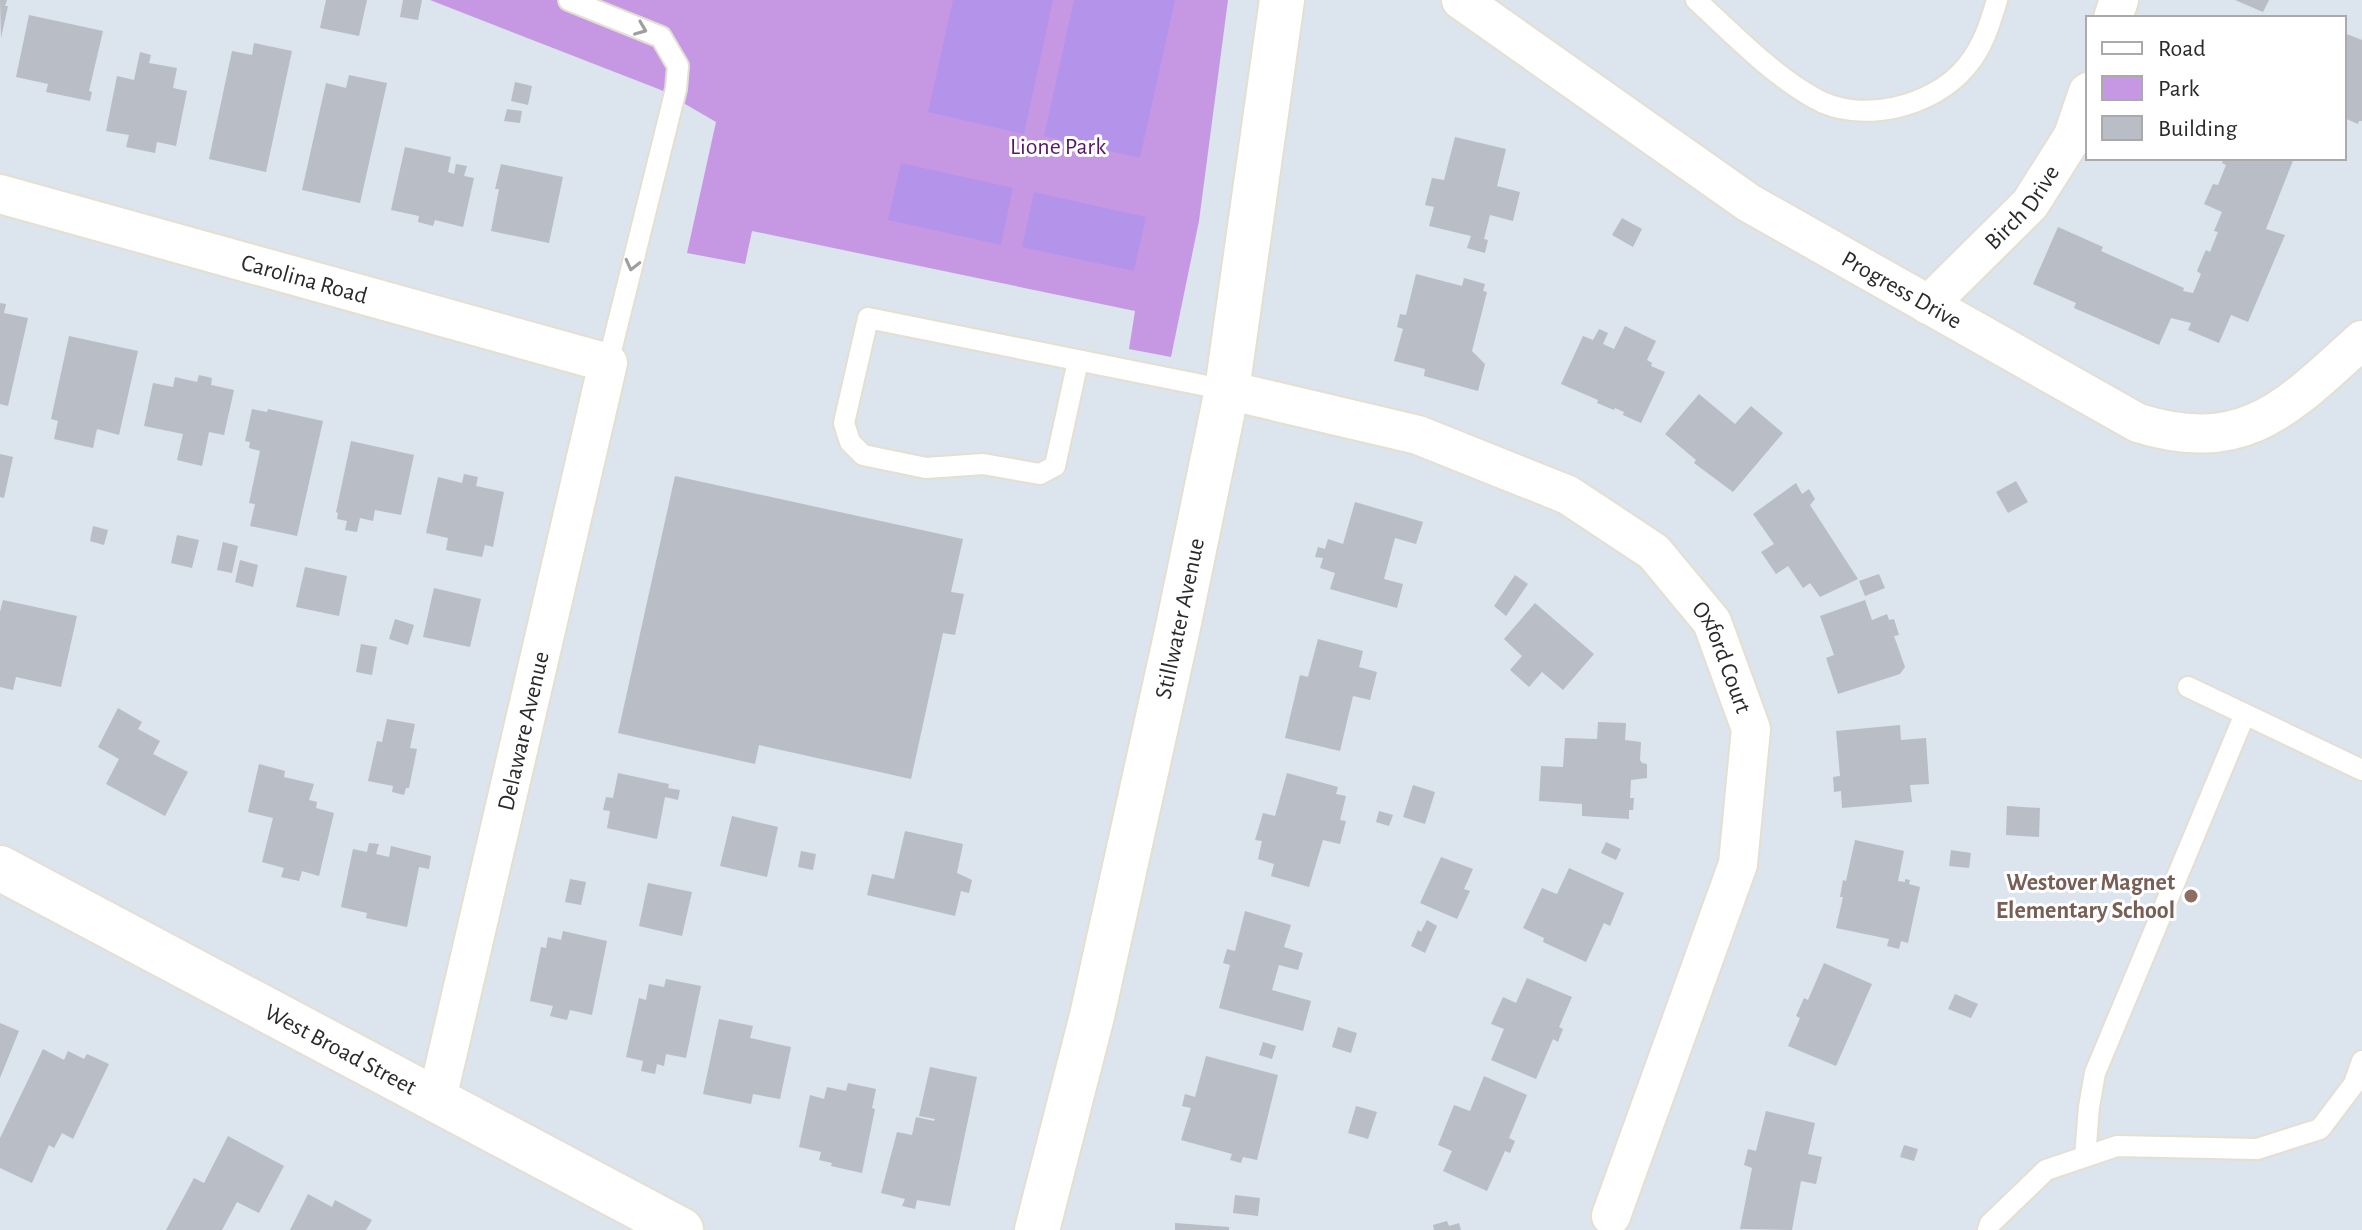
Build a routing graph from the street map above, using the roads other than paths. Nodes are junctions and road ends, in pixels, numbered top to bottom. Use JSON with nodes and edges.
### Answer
{"nodes":[{"id":1,"x":569,"y":0,"type":"edge"},
{"id":2,"x":1282,"y":0,"type":"edge"},
{"id":3,"x":1461,"y":0,"type":"edge"},
{"id":4,"x":1696,"y":0,"type":"edge"},
{"id":5,"x":1997,"y":0,"type":"edge"},
{"id":6,"x":2086,"y":98,"type":"edge"},
{"id":7,"x":0,"y":194,"type":"edge"},
{"id":8,"x":1928,"y":305,"type":"junction"},
{"id":9,"x":2362,"y":340,"type":"edge"},
{"id":10,"x":1078,"y":361,"type":"junction"},
{"id":11,"x":608,"y":363,"type":"junction"},
{"id":12,"x":1227,"y":390,"type":"junction"},
{"id":13,"x":2188,"y":687,"type":"dead end"},
{"id":14,"x":2245,"y":714,"type":"junction"},
{"id":15,"x":2362,"y":770,"type":"edge"},
{"id":16,"x":0,"y":868,"type":"edge"},
{"id":17,"x":2362,"y":1061,"type":"edge"},
{"id":18,"x":437,"y":1099,"type":"junction"},
{"id":19,"x":2085,"y":1157,"type":"junction"},
{"id":20,"x":1611,"y":1216,"type":"dead end"},
{"id":21,"x":681,"y":1230,"type":"edge"},
{"id":22,"x":1037,"y":1230,"type":"edge"},
{"id":23,"x":1988,"y":1230,"type":"edge"}],
"edges":[{"from":1,"to":11,"type":"lane","one_way":true},
{"from":2,"to":12,"type":"main road","name":"Stillwater Avenue"},
{"from":3,"to":8,"type":"street","name":"Progress Drive"},
{"from":4,"to":5,"type":"lane"},
{"from":6,"to":8,"type":"street","name":"Birch Drive"},
{"from":7,"to":11,"type":"street","name":"Carolina Road"},
{"from":8,"to":9,"type":"street","name":"Progress Drive"},
{"from":10,"to":10,"type":"lane"},
{"from":10,"to":12,"type":"lane"},
{"from":11,"to":18,"type":"street","name":"Delaware Avenue"},
{"from":12,"to":20,"type":"street","name":"Oxford Court"},
{"from":12,"to":22,"type":"main road","name":"Stillwater Avenue"},
{"from":13,"to":14,"type":"lane"},
{"from":14,"to":15,"type":"lane"},
{"from":14,"to":19,"type":"lane"},
{"from":16,"to":18,"type":"main road","name":"West Broad Street"},
{"from":17,"to":19,"type":"lane"},
{"from":18,"to":21,"type":"main road","name":"West Broad Street"},
{"from":19,"to":23,"type":"lane"}]}
